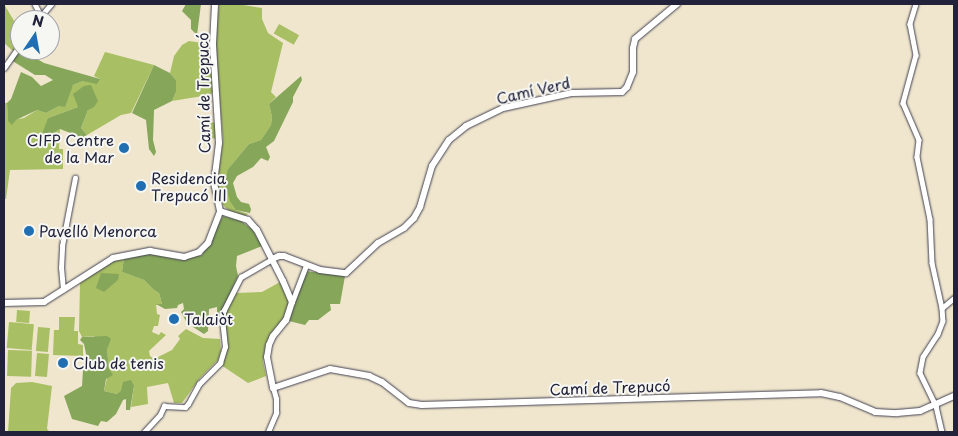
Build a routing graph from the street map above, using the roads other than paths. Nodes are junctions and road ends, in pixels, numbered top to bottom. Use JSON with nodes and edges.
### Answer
{"nodes":[{"id":1,"x":216,"y":4,"type":"edge"},
{"id":2,"x":677,"y":4,"type":"edge"},
{"id":3,"x":916,"y":4,"type":"edge"},
{"id":4,"x":75,"y":178,"type":"dead end"},
{"id":5,"x":220,"y":211,"type":"junction"},
{"id":6,"x":272,"y":259,"type":"junction"},
{"id":7,"x":306,"y":266,"type":"junction"},
{"id":8,"x":63,"y":290,"type":"junction"},
{"id":9,"x":954,"y":298,"type":"edge"},
{"id":10,"x":292,"y":302,"type":"junction"},
{"id":11,"x":4,"y":303,"type":"edge"},
{"id":12,"x":942,"y":308,"type":"junction"},
{"id":13,"x":273,"y":388,"type":"junction"},
{"id":14,"x":954,"y":396,"type":"edge"},
{"id":15,"x":936,"y":406,"type":"junction"},
{"id":16,"x":144,"y":432,"type":"edge"},
{"id":17,"x":268,"y":432,"type":"edge"},
{"id":18,"x":942,"y":432,"type":"edge"}],
"edges":[{"from":1,"to":5,"type":"street","name":"Camí de Trepucó"},
{"from":2,"to":7,"type":"street","name":"Camí Verd"},
{"from":3,"to":12,"type":"street"},
{"from":4,"to":8,"type":"street"},
{"from":5,"to":6,"type":"street"},
{"from":5,"to":8,"type":"street"},
{"from":6,"to":7,"type":"street","name":"Camí Verd"},
{"from":6,"to":10,"type":"street"},
{"from":6,"to":16,"type":"street"},
{"from":7,"to":10,"type":"street"},
{"from":8,"to":11,"type":"street"},
{"from":9,"to":12,"type":"street"},
{"from":10,"to":13,"type":"street"},
{"from":12,"to":15,"type":"street"},
{"from":13,"to":15,"type":"street","name":"Camí de Trepucó"},
{"from":13,"to":17,"type":"street"},
{"from":14,"to":15,"type":"street","name":"Camí de Trepucó"},
{"from":15,"to":18,"type":"street"}]}
